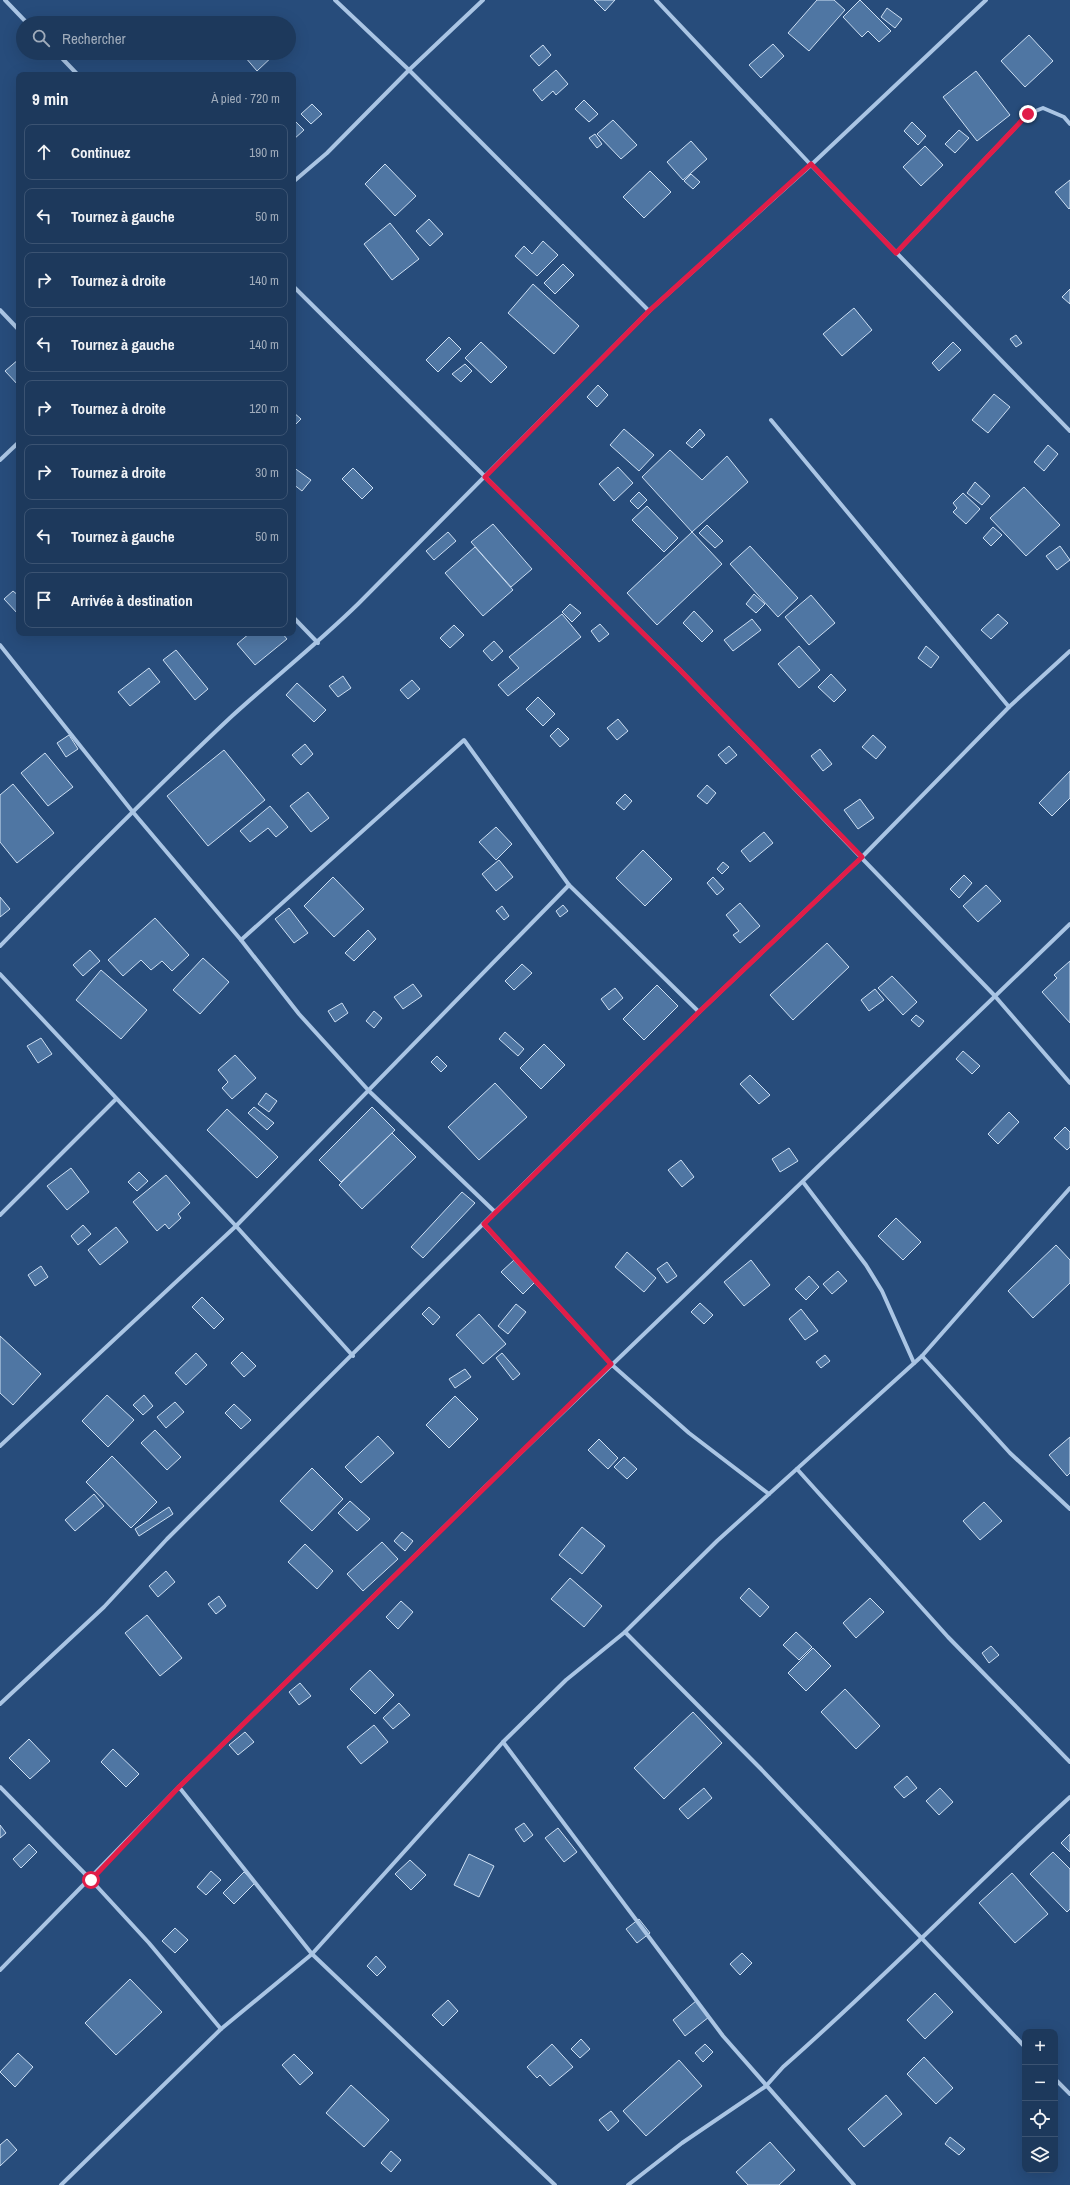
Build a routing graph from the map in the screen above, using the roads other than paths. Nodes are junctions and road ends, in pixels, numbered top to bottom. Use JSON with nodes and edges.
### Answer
{"nodes":[{"id":1,"x":5,"y":0,"type":"edge"},
{"id":2,"x":335,"y":0,"type":"edge"},
{"id":3,"x":483,"y":0,"type":"edge"},
{"id":4,"x":656,"y":0,"type":"edge"},
{"id":5,"x":986,"y":0,"type":"edge"},
{"id":6,"x":20,"y":16,"type":"edge"},
{"id":7,"x":64,"y":60,"type":"edge"},
{"id":8,"x":409,"y":70,"type":"junction"},
{"id":9,"x":75,"y":72,"type":"edge"},
{"id":10,"x":1070,"y":124,"type":"edge"},
{"id":11,"x":811,"y":164,"type":"junction"},
{"id":12,"x":296,"y":179,"type":"edge"},
{"id":13,"x":896,"y":253,"type":"junction"},
{"id":14,"x":296,"y":289,"type":"edge"},
{"id":15,"x":0,"y":310,"type":"edge"},
{"id":16,"x":649,"y":311,"type":"junction"},
{"id":17,"x":16,"y":327,"type":"edge"},
{"id":18,"x":771,"y":420,"type":"dead end"},
{"id":19,"x":1070,"y":431,"type":"edge"},
{"id":20,"x":16,"y":445,"type":"edge"},
{"id":21,"x":0,"y":460,"type":"edge"},
{"id":22,"x":485,"y":477,"type":"junction"},
{"id":23,"x":296,"y":621,"type":"edge"},
{"id":24,"x":318,"y":643,"type":"junction"},
{"id":25,"x":0,"y":645,"type":"edge"},
{"id":26,"x":1070,"y":651,"type":"edge"},
{"id":27,"x":1009,"y":707,"type":"junction"},
{"id":28,"x":132,"y":811,"type":"junction"},
{"id":29,"x":862,"y":857,"type":"junction"},
{"id":30,"x":569,"y":884,"type":"junction"},
{"id":31,"x":1070,"y":924,"type":"edge"},
{"id":32,"x":241,"y":940,"type":"junction"},
{"id":33,"x":0,"y":946,"type":"edge"},
{"id":34,"x":0,"y":974,"type":"edge"},
{"id":35,"x":994,"y":995,"type":"junction"},
{"id":36,"x":699,"y":1012,"type":"junction"},
{"id":37,"x":1070,"y":1083,"type":"edge"},
{"id":38,"x":369,"y":1091,"type":"junction"},
{"id":39,"x":116,"y":1099,"type":"junction"},
{"id":40,"x":803,"y":1182,"type":"junction"},
{"id":41,"x":1070,"y":1188,"type":"edge"},
{"id":42,"x":495,"y":1212,"type":"junction"},
{"id":43,"x":0,"y":1215,"type":"edge"},
{"id":44,"x":484,"y":1224,"type":"junction"},
{"id":45,"x":236,"y":1226,"type":"junction"},
{"id":46,"x":353,"y":1356,"type":"junction"},
{"id":47,"x":922,"y":1356,"type":"junction"},
{"id":48,"x":914,"y":1363,"type":"junction"},
{"id":49,"x":611,"y":1364,"type":"junction"},
{"id":50,"x":0,"y":1446,"type":"edge"},
{"id":51,"x":797,"y":1469,"type":"junction"},
{"id":52,"x":769,"y":1494,"type":"junction"},
{"id":53,"x":1070,"y":1509,"type":"edge"},
{"id":54,"x":625,"y":1632,"type":"junction"},
{"id":55,"x":0,"y":1704,"type":"edge"},
{"id":56,"x":503,"y":1742,"type":"junction"},
{"id":57,"x":1070,"y":1762,"type":"edge"},
{"id":58,"x":0,"y":1787,"type":"edge"},
{"id":59,"x":179,"y":1787,"type":"junction"},
{"id":60,"x":1070,"y":1796,"type":"edge"},
{"id":61,"x":91,"y":1880,"type":"junction"},
{"id":62,"x":923,"y":1938,"type":"junction"},
{"id":63,"x":312,"y":1954,"type":"junction"},
{"id":64,"x":0,"y":1970,"type":"edge"},
{"id":65,"x":221,"y":2029,"type":"junction"},
{"id":66,"x":1022,"y":2044,"type":"edge"},
{"id":67,"x":1058,"y":2082,"type":"edge"},
{"id":68,"x":766,"y":2086,"type":"junction"},
{"id":69,"x":1070,"y":2094,"type":"edge"},
{"id":70,"x":62,"y":2185,"type":"edge"},
{"id":71,"x":555,"y":2185,"type":"edge"},
{"id":72,"x":628,"y":2185,"type":"edge"},
{"id":73,"x":854,"y":2185,"type":"edge"}],
"edges":[{"from":1,"to":6,"type":"street"},
{"from":2,"to":8,"type":"street"},
{"from":3,"to":8,"type":"street"},
{"from":4,"to":11,"type":"street"},
{"from":5,"to":11,"type":"street"},
{"from":7,"to":9,"type":"street"},
{"from":8,"to":12,"type":"street"},
{"from":8,"to":16,"type":"street"},
{"from":10,"to":13,"type":"street"},
{"from":11,"to":13,"type":"street"},
{"from":11,"to":16,"type":"street"},
{"from":13,"to":19,"type":"street"},
{"from":14,"to":22,"type":"street"},
{"from":15,"to":17,"type":"street"},
{"from":16,"to":22,"type":"street"},
{"from":18,"to":27,"type":"street"},
{"from":20,"to":21,"type":"street"},
{"from":22,"to":24,"type":"street"},
{"from":22,"to":29,"type":"street"},
{"from":23,"to":24,"type":"street"},
{"from":24,"to":28,"type":"street"},
{"from":25,"to":28,"type":"street"},
{"from":26,"to":27,"type":"street"},
{"from":27,"to":29,"type":"street"},
{"from":28,"to":32,"type":"street"},
{"from":28,"to":33,"type":"street"},
{"from":29,"to":35,"type":"street"},
{"from":29,"to":36,"type":"street"},
{"from":30,"to":32,"type":"street"},
{"from":30,"to":36,"type":"street"},
{"from":30,"to":38,"type":"street"},
{"from":31,"to":35,"type":"street"},
{"from":32,"to":38,"type":"street"},
{"from":34,"to":39,"type":"street"},
{"from":35,"to":37,"type":"street"},
{"from":35,"to":40,"type":"street"},
{"from":36,"to":42,"type":"street"},
{"from":38,"to":42,"type":"street"},
{"from":38,"to":45,"type":"street"},
{"from":39,"to":43,"type":"street"},
{"from":39,"to":45,"type":"street"},
{"from":40,"to":48,"type":"street"},
{"from":40,"to":49,"type":"street"},
{"from":41,"to":47,"type":"street"},
{"from":42,"to":44,"type":"street"},
{"from":44,"to":46,"type":"street"},
{"from":44,"to":49,"type":"street"},
{"from":45,"to":46,"type":"street"},
{"from":45,"to":50,"type":"street"},
{"from":46,"to":55,"type":"street"},
{"from":47,"to":48,"type":"street"},
{"from":47,"to":53,"type":"street"},
{"from":48,"to":51,"type":"street"},
{"from":49,"to":52,"type":"street"},
{"from":49,"to":59,"type":"street"},
{"from":51,"to":52,"type":"street"},
{"from":51,"to":57,"type":"street"},
{"from":52,"to":54,"type":"street"},
{"from":54,"to":56,"type":"street"},
{"from":54,"to":62,"type":"street"},
{"from":56,"to":63,"type":"street"},
{"from":56,"to":68,"type":"street"},
{"from":58,"to":61,"type":"street"},
{"from":59,"to":61,"type":"street"},
{"from":59,"to":63,"type":"street"},
{"from":60,"to":62,"type":"street"},
{"from":61,"to":64,"type":"street"},
{"from":61,"to":65,"type":"street"},
{"from":62,"to":66,"type":"street"},
{"from":62,"to":68,"type":"street"},
{"from":63,"to":65,"type":"street"},
{"from":63,"to":71,"type":"street"},
{"from":65,"to":70,"type":"street"},
{"from":67,"to":69,"type":"street"},
{"from":68,"to":72,"type":"street"},
{"from":68,"to":73,"type":"street"}]}
